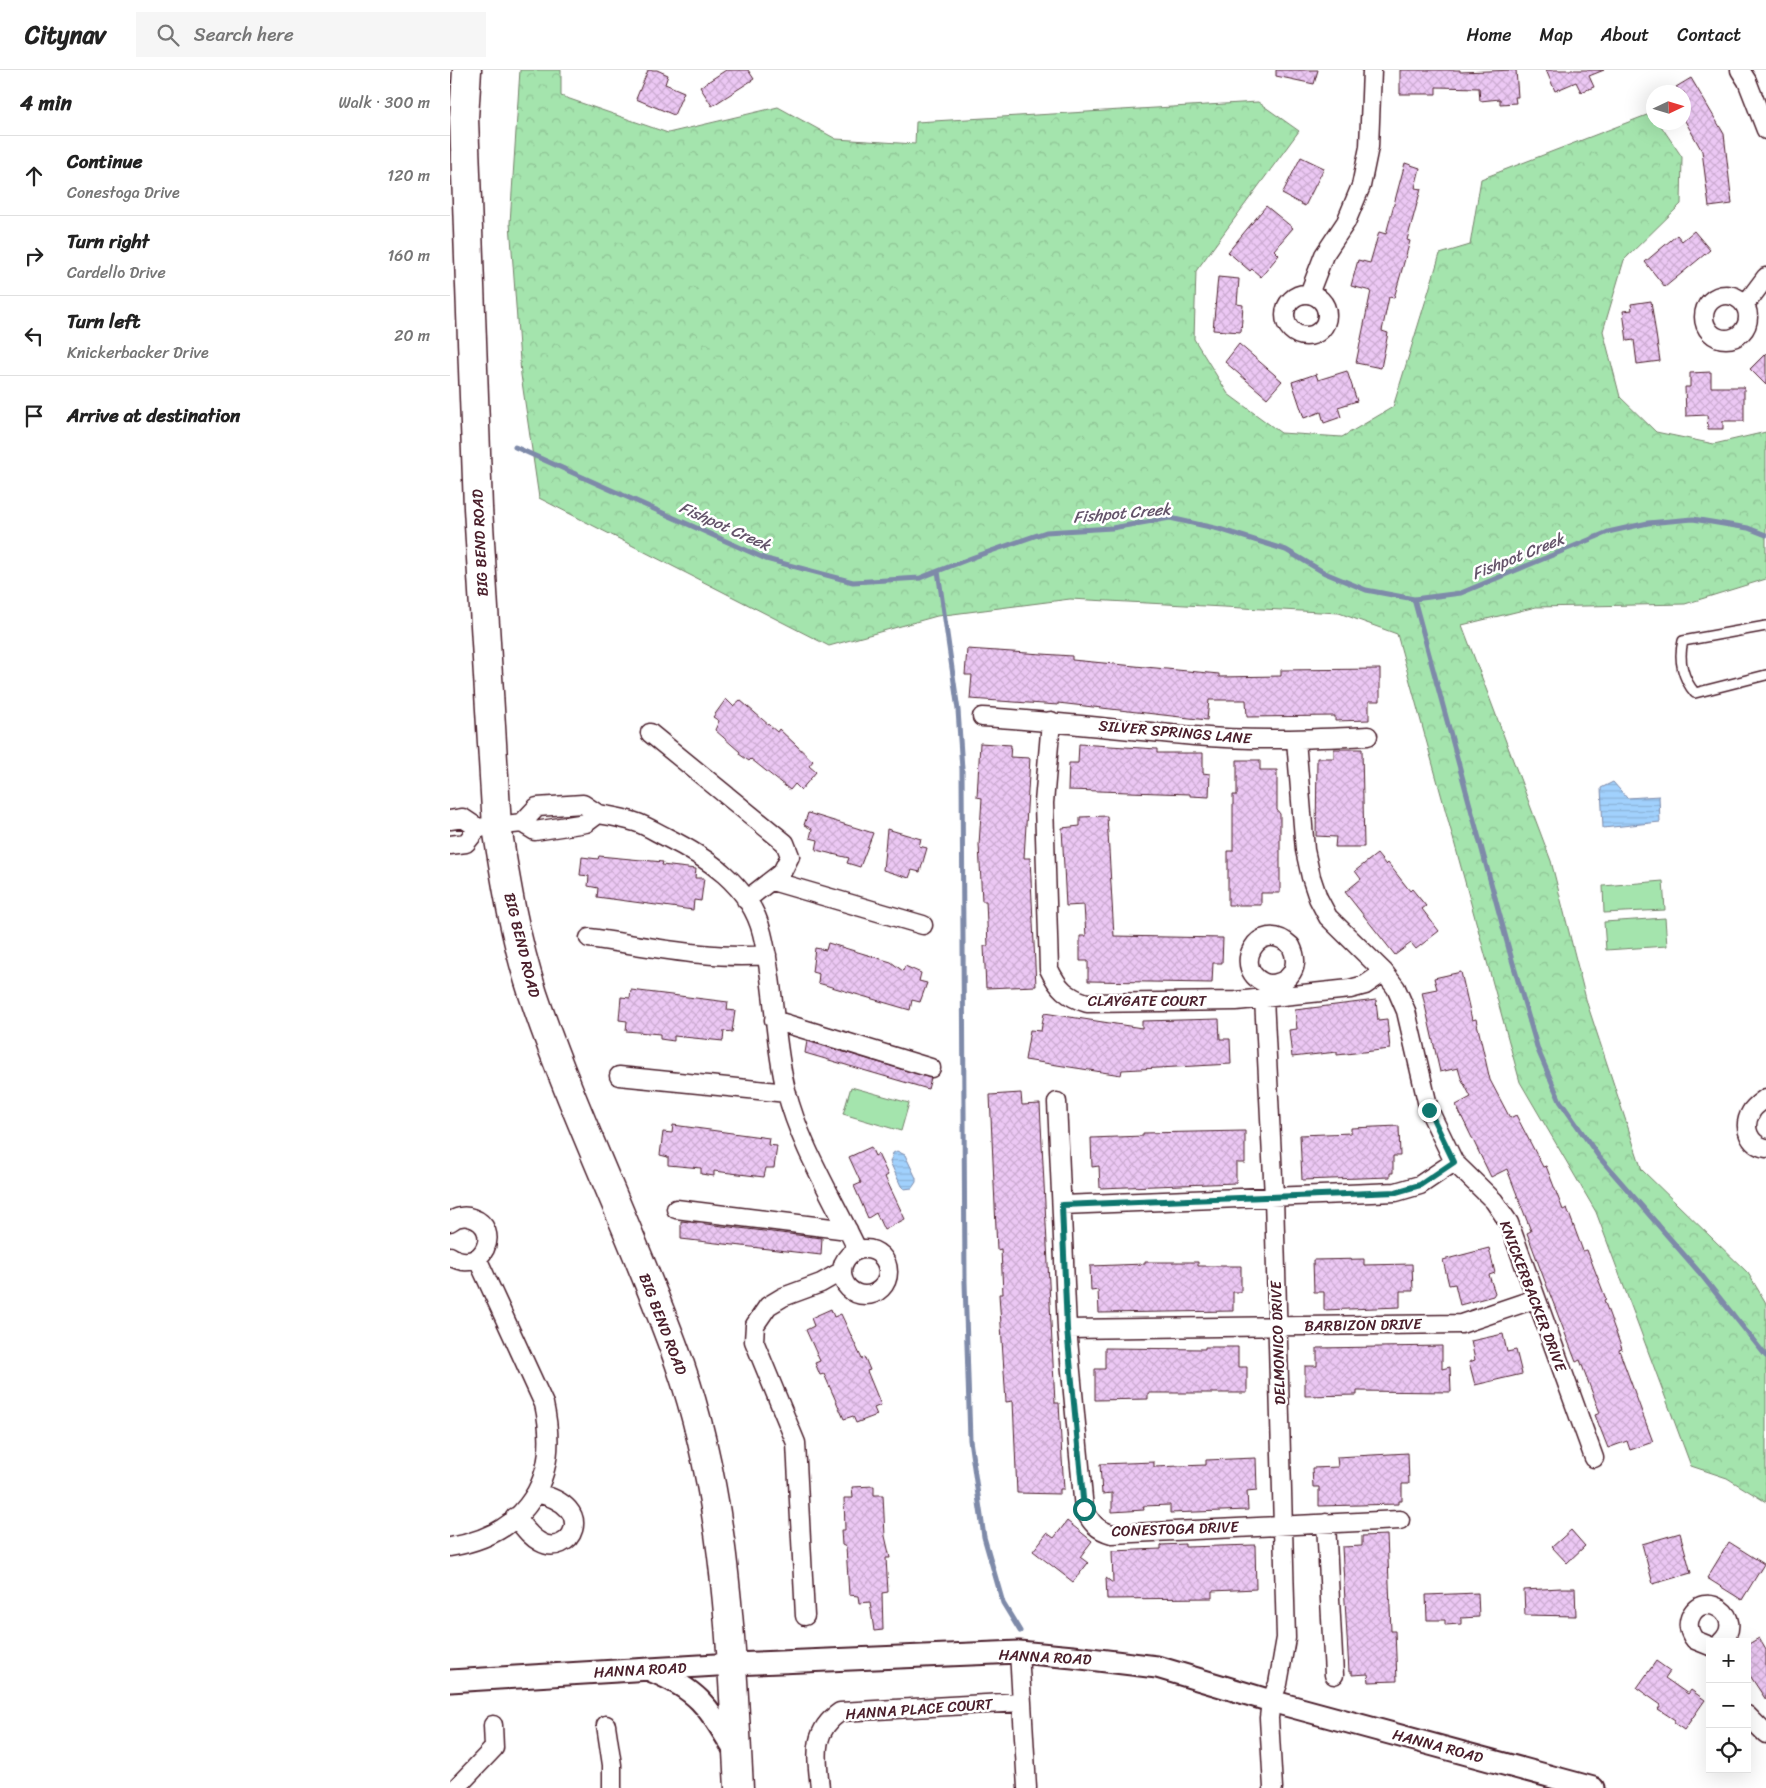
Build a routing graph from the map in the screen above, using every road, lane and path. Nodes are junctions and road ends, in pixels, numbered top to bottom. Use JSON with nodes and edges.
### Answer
{"nodes":[{"id":1,"x":467,"y":70,"type":"edge"},
{"id":2,"x":1372,"y":70,"type":"edge"},
{"id":3,"x":1740,"y":70,"type":"edge"},
{"id":4,"x":1766,"y":130,"type":"edge"},
{"id":5,"x":1766,"y":277,"type":"edge"},
{"id":6,"x":1309,"y":294,"type":"dead end"},
{"id":7,"x":1744,"y":303,"type":"dead end"},
{"id":8,"x":1766,"y":626,"type":"edge"},
{"id":9,"x":1766,"y":674,"type":"edge"},
{"id":10,"x":982,"y":717,"type":"dead end"},
{"id":11,"x":1051,"y":721,"type":"junction"},
{"id":12,"x":650,"y":733,"type":"dead end"},
{"id":13,"x":1368,"y":736,"type":"dead end"},
{"id":14,"x":1296,"y":740,"type":"junction"},
{"id":15,"x":450,"y":820,"type":"edge"},
{"id":16,"x":499,"y":826,"type":"junction"},
{"id":17,"x":450,"y":845,"type":"edge"},
{"id":18,"x":772,"y":880,"type":"junction"},
{"id":19,"x":746,"y":900,"type":"junction"},
{"id":20,"x":923,"y":925,"type":"dead end"},
{"id":21,"x":589,"y":938,"type":"dead end"},
{"id":22,"x":767,"y":955,"type":"junction"},
{"id":23,"x":1384,"y":972,"type":"junction"},
{"id":24,"x":1266,"y":991,"type":"junction"},
{"id":25,"x":774,"y":1020,"type":"junction"},
{"id":26,"x":931,"y":1068,"type":"dead end"},
{"id":27,"x":619,"y":1076,"type":"dead end"},
{"id":28,"x":787,"y":1093,"type":"junction"},
{"id":29,"x":1766,"y":1098,"type":"edge"},
{"id":30,"x":1057,"y":1102,"type":"dead end"},
{"id":31,"x":1766,"y":1148,"type":"edge"},
{"id":32,"x":1454,"y":1162,"type":"junction"},
{"id":33,"x":1274,"y":1197,"type":"junction"},
{"id":34,"x":1062,"y":1205,"type":"junction"},
{"id":35,"x":676,"y":1209,"type":"dead end"},
{"id":36,"x":450,"y":1222,"type":"edge"},
{"id":37,"x":848,"y":1230,"type":"junction"},
{"id":38,"x":857,"y":1250,"type":"junction"},
{"id":39,"x":450,"y":1256,"type":"edge"},
{"id":40,"x":477,"y":1258,"type":"junction"},
{"id":41,"x":842,"y":1271,"type":"junction"},
{"id":42,"x":1535,"y":1299,"type":"junction"},
{"id":43,"x":1276,"y":1326,"type":"junction"},
{"id":44,"x":1067,"y":1329,"type":"junction"},
{"id":45,"x":1594,"y":1458,"type":"dead end"},
{"id":46,"x":536,"y":1493,"type":"junction"},
{"id":47,"x":516,"y":1517,"type":"junction"},
{"id":48,"x":1400,"y":1520,"type":"dead end"},
{"id":49,"x":1326,"y":1523,"type":"junction"},
{"id":50,"x":1284,"y":1524,"type":"junction"},
{"id":51,"x":450,"y":1547,"type":"edge"},
{"id":52,"x":805,"y":1616,"type":"dead end"},
{"id":53,"x":1724,"y":1638,"type":"edge"},
{"id":54,"x":1706,"y":1644,"type":"edge"},
{"id":55,"x":1019,"y":1652,"type":"junction"},
{"id":56,"x":732,"y":1664,"type":"junction"},
{"id":57,"x":647,"y":1669,"type":"junction"},
{"id":58,"x":1334,"y":1675,"type":"dead end"},
{"id":59,"x":450,"y":1681,"type":"edge"},
{"id":60,"x":1022,"y":1702,"type":"junction"},
{"id":61,"x":1271,"y":1702,"type":"junction"},
{"id":62,"x":1751,"y":1719,"type":"edge"},
{"id":63,"x":494,"y":1725,"type":"dead end"},
{"id":64,"x":606,"y":1726,"type":"dead end"},
{"id":65,"x":1766,"y":1734,"type":"edge"},
{"id":66,"x":738,"y":1756,"type":"junction"},
{"id":67,"x":456,"y":1788,"type":"edge"},
{"id":68,"x":612,"y":1788,"type":"edge"},
{"id":69,"x":739,"y":1788,"type":"edge"},
{"id":70,"x":820,"y":1788,"type":"edge"},
{"id":71,"x":1027,"y":1788,"type":"edge"},
{"id":72,"x":1273,"y":1788,"type":"edge"},
{"id":73,"x":1593,"y":1788,"type":"edge"}],
"edges":[{"from":1,"to":16,"type":"main road","name":"BIG BEND ROAD"},
{"from":2,"to":6,"type":"street"},
{"from":3,"to":4,"type":"street"},
{"from":5,"to":7,"type":"street"},
{"from":8,"to":9,"type":"lane"},
{"from":10,"to":11,"type":"street","name":"SILVER SPRINGS LANE"},
{"from":11,"to":14,"type":"street","name":"SILVER SPRINGS LANE"},
{"from":11,"to":24,"type":"street","name":"CLAYGATE COURT"},
{"from":12,"to":18,"type":"street"},
{"from":13,"to":14,"type":"street","name":"SILVER SPRINGS LANE"},
{"from":14,"to":23,"type":"street","name":"KNICKERBACKER DRIVE"},
{"from":15,"to":16,"type":"street"},
{"from":16,"to":17,"type":"street"},
{"from":16,"to":19,"type":"street"},
{"from":16,"to":56,"type":"main road","name":"BIG BEND ROAD"},
{"from":18,"to":19,"type":"street"},
{"from":18,"to":20,"type":"street"},
{"from":19,"to":22,"type":"street"},
{"from":21,"to":22,"type":"street"},
{"from":22,"to":25,"type":"street"},
{"from":23,"to":24,"type":"street","name":"CLAYGATE COURT"},
{"from":23,"to":32,"type":"street","name":"KNICKERBACKER DRIVE"},
{"from":24,"to":33,"type":"street","name":"DELMONICO DRIVE"},
{"from":25,"to":26,"type":"street"},
{"from":25,"to":28,"type":"street"},
{"from":27,"to":28,"type":"street"},
{"from":28,"to":37,"type":"street"},
{"from":29,"to":31,"type":"street"},
{"from":30,"to":34,"type":"street","name":"CONESTOGA DRIVE"},
{"from":32,"to":33,"type":"street"},
{"from":32,"to":42,"type":"street","name":"KNICKERBACKER DRIVE"},
{"from":33,"to":34,"type":"street"},
{"from":33,"to":43,"type":"street","name":"DELMONICO DRIVE"},
{"from":34,"to":44,"type":"street","name":"CONESTOGA DRIVE"},
{"from":35,"to":37,"type":"street"},
{"from":36,"to":40,"type":"street"},
{"from":37,"to":38,"type":"street"},
{"from":38,"to":41,"type":"street"},
{"from":38,"to":41,"type":"street"},
{"from":39,"to":40,"type":"street"},
{"from":40,"to":46,"type":"street"},
{"from":41,"to":52,"type":"street"},
{"from":42,"to":43,"type":"street","name":"BARBIZON DRIVE"},
{"from":42,"to":45,"type":"street","name":"KNICKERBACKER DRIVE"},
{"from":43,"to":44,"type":"street","name":"BARBIZON DRIVE"},
{"from":43,"to":50,"type":"street","name":"DELMONICO DRIVE"},
{"from":44,"to":50,"type":"street","name":"CONESTOGA DRIVE"},
{"from":46,"to":47,"type":"street"},
{"from":46,"to":47,"type":"street"},
{"from":47,"to":51,"type":"street"},
{"from":48,"to":49,"type":"street","name":"CONESTOGA DRIVE"},
{"from":49,"to":50,"type":"street","name":"CONESTOGA DRIVE"},
{"from":49,"to":58,"type":"street"},
{"from":50,"to":61,"type":"street","name":"DELMONICO DRIVE"},
{"from":53,"to":54,"type":"street"},
{"from":55,"to":56,"type":"street","name":"HANNA ROAD"},
{"from":55,"to":60,"type":"street"},
{"from":55,"to":61,"type":"street","name":"HANNA ROAD"},
{"from":56,"to":57,"type":"street","name":"HANNA ROAD"},
{"from":56,"to":66,"type":"main road","name":"BIG BEND ROAD"},
{"from":57,"to":59,"type":"street","name":"HANNA ROAD"},
{"from":57,"to":66,"type":"street"},
{"from":60,"to":70,"type":"street","name":"HANNA PLACE COURT"},
{"from":60,"to":71,"type":"street"},
{"from":61,"to":72,"type":"street","name":"DELMONICO DRIVE"},
{"from":61,"to":73,"type":"street","name":"HANNA ROAD"},
{"from":62,"to":65,"type":"street"},
{"from":63,"to":67,"type":"street"},
{"from":64,"to":68,"type":"street"},
{"from":66,"to":69,"type":"main road","name":"BIG BEND ROAD"}]}
